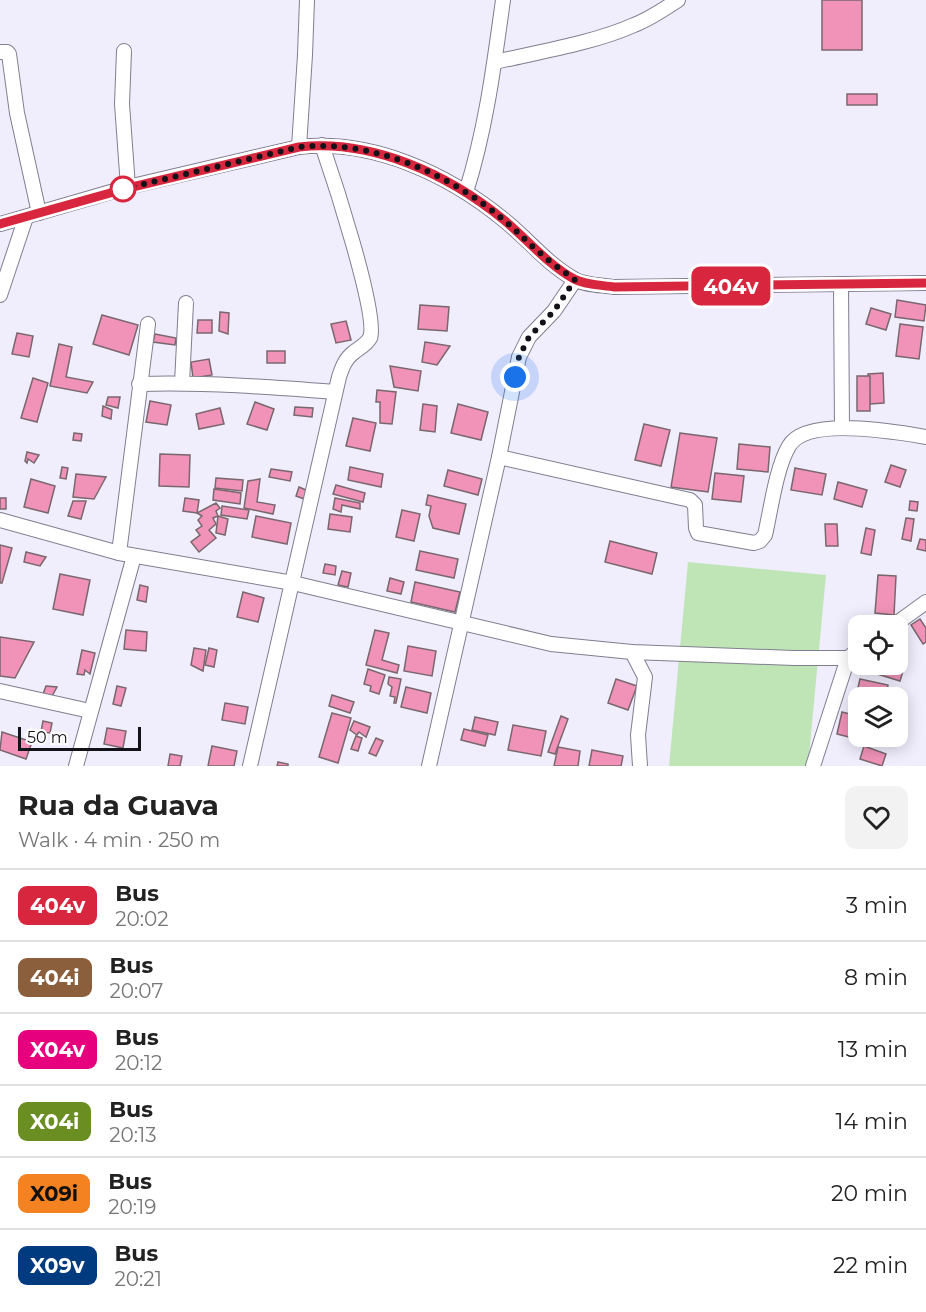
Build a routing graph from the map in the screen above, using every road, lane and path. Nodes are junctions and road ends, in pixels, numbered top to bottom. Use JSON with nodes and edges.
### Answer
{"nodes":[{"id":1,"x":307,"y":0,"type":"edge"},
{"id":2,"x":503,"y":0,"type":"edge"},
{"id":3,"x":678,"y":0,"type":"edge"},
{"id":4,"x":124,"y":51,"type":"dead end"},
{"id":5,"x":0,"y":52,"type":"edge"},
{"id":6,"x":495,"y":62,"type":"junction"},
{"id":7,"x":322,"y":144,"type":"junction"},
{"id":8,"x":299,"y":147,"type":"junction"},
{"id":9,"x":128,"y":188,"type":"junction"},
{"id":10,"x":466,"y":192,"type":"junction"},
{"id":11,"x":32,"y":215,"type":"junction"},
{"id":12,"x":0,"y":224,"type":"edge"},
{"id":13,"x":575,"y":280,"type":"junction"},
{"id":14,"x":926,"y":283,"type":"edge"},
{"id":15,"x":841,"y":285,"type":"junction"},
{"id":16,"x":0,"y":295,"type":"edge"},
{"id":17,"x":186,"y":303,"type":"dead end"},
{"id":18,"x":148,"y":324,"type":"dead end"},
{"id":19,"x":182,"y":382,"type":"junction"},
{"id":20,"x":139,"y":384,"type":"junction"},
{"id":21,"x":335,"y":392,"type":"junction"},
{"id":22,"x":842,"y":428,"type":"junction"},
{"id":23,"x":926,"y":437,"type":"edge"},
{"id":24,"x":499,"y":457,"type":"junction"},
{"id":25,"x":0,"y":520,"type":"edge"},
{"id":26,"x":119,"y":554,"type":"junction"},
{"id":27,"x":134,"y":556,"type":"junction"},
{"id":28,"x":293,"y":583,"type":"junction"},
{"id":29,"x":926,"y":602,"type":"edge"},
{"id":30,"x":908,"y":615,"type":"edge"},
{"id":31,"x":462,"y":623,"type":"junction"},
{"id":32,"x":632,"y":652,"type":"junction"},
{"id":33,"x":848,"y":654,"type":"edge"},
{"id":34,"x":848,"y":668,"type":"edge"},
{"id":35,"x":0,"y":691,"type":"edge"},
{"id":36,"x":90,"y":711,"type":"junction"},
{"id":37,"x":76,"y":766,"type":"edge"},
{"id":38,"x":250,"y":766,"type":"edge"},
{"id":39,"x":429,"y":766,"type":"edge"},
{"id":40,"x":640,"y":766,"type":"edge"},
{"id":41,"x":813,"y":766,"type":"edge"}],
"edges":[{"from":1,"to":8,"type":"street"},
{"from":2,"to":6,"type":"street"},
{"from":3,"to":6,"type":"street"},
{"from":4,"to":9,"type":"street"},
{"from":5,"to":11,"type":"street"},
{"from":6,"to":10,"type":"street"},
{"from":7,"to":8,"type":"street"},
{"from":7,"to":10,"type":"street"},
{"from":7,"to":21,"type":"street"},
{"from":8,"to":9,"type":"street"},
{"from":9,"to":11,"type":"street"},
{"from":10,"to":13,"type":"street"},
{"from":11,"to":12,"type":"street"},
{"from":11,"to":16,"type":"street"},
{"from":13,"to":15,"type":"street"},
{"from":13,"to":24,"type":"street"},
{"from":14,"to":15,"type":"street"},
{"from":15,"to":22,"type":"street"},
{"from":17,"to":19,"type":"street"},
{"from":18,"to":20,"type":"street"},
{"from":19,"to":20,"type":"street"},
{"from":19,"to":21,"type":"street"},
{"from":20,"to":26,"type":"street"},
{"from":21,"to":28,"type":"street"},
{"from":22,"to":23,"type":"street"},
{"from":22,"to":24,"type":"street"},
{"from":24,"to":31,"type":"street"},
{"from":25,"to":26,"type":"street"},
{"from":26,"to":27,"type":"street"},
{"from":27,"to":28,"type":"street"},
{"from":27,"to":36,"type":"street"},
{"from":28,"to":31,"type":"street"},
{"from":28,"to":38,"type":"street"},
{"from":29,"to":30,"type":"street"},
{"from":31,"to":32,"type":"street"},
{"from":31,"to":39,"type":"street"},
{"from":32,"to":33,"type":"street"},
{"from":32,"to":40,"type":"street"},
{"from":34,"to":41,"type":"street"},
{"from":35,"to":36,"type":"street"},
{"from":36,"to":37,"type":"street"}]}
